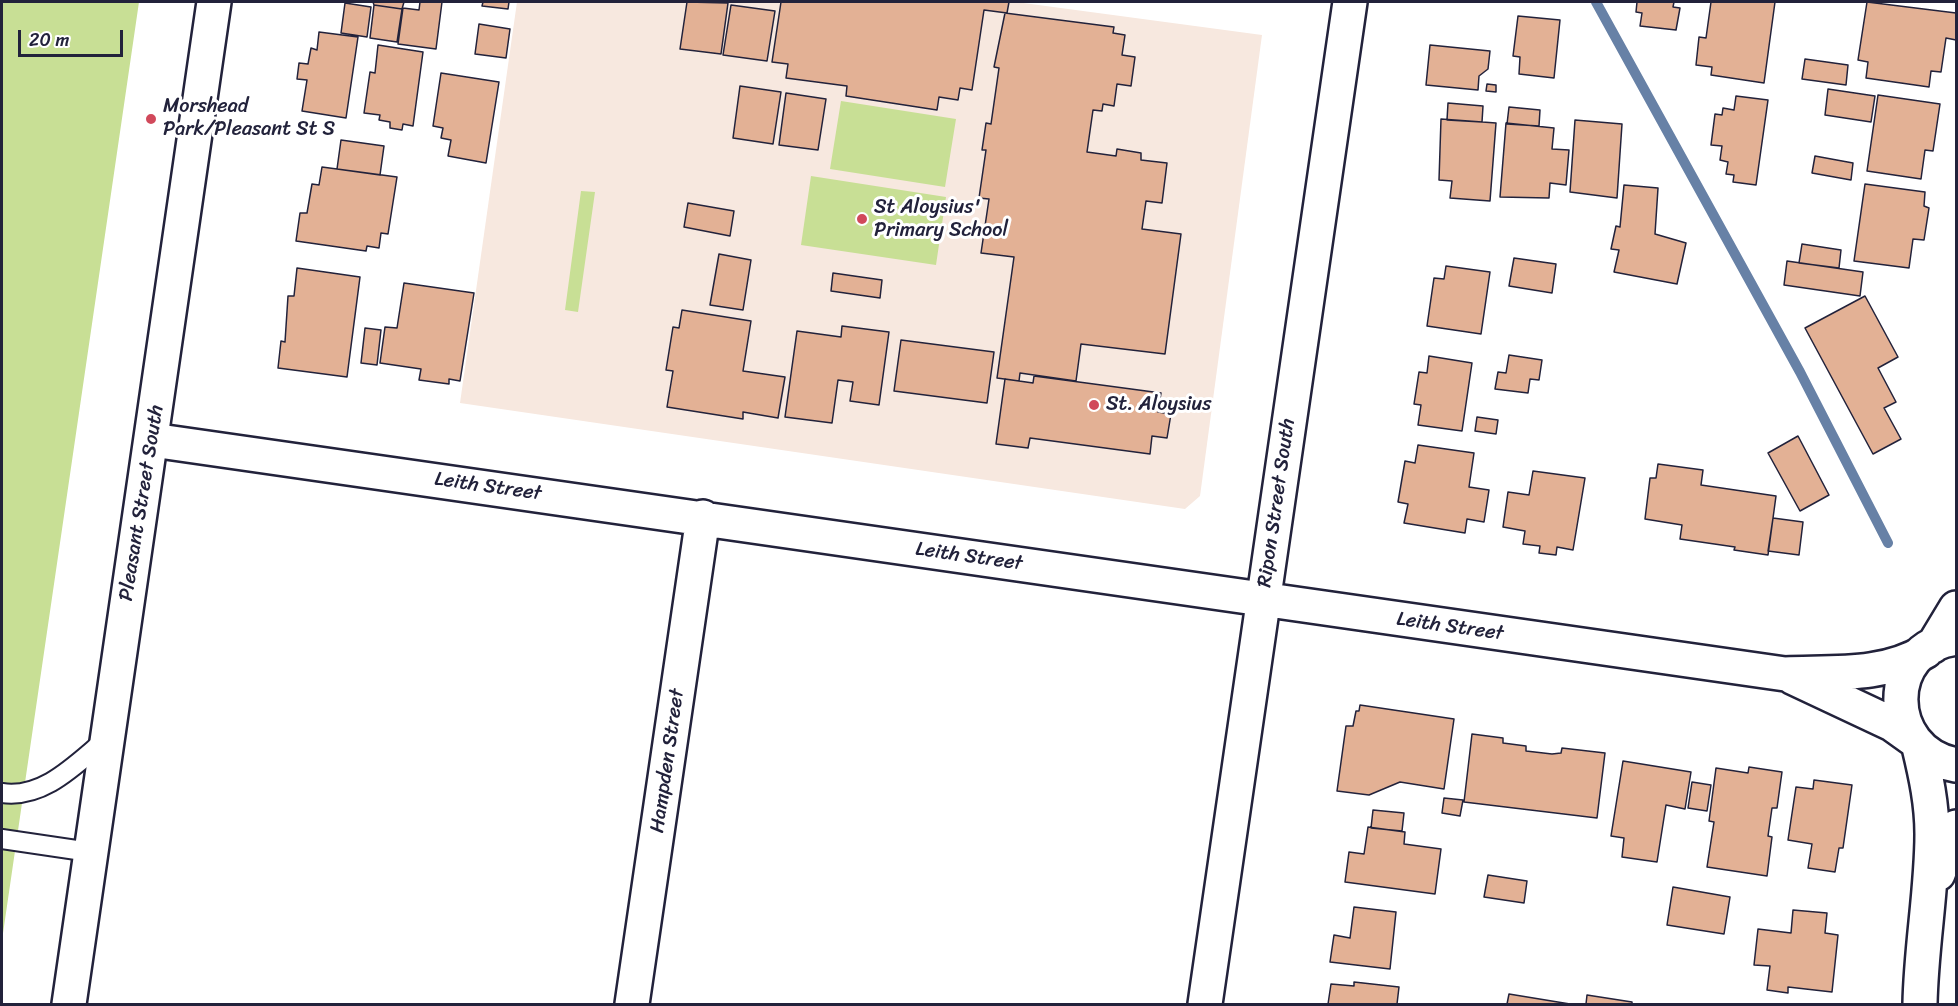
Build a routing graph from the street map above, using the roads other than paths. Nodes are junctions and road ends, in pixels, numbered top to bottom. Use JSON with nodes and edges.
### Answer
{"nodes":[{"id":1,"x":214,"y":2,"type":"edge"},
{"id":2,"x":1350,"y":2,"type":"edge"},
{"id":3,"x":152,"y":440,"type":"junction"},
{"id":4,"x":703,"y":517,"type":"junction"},
{"id":5,"x":1263,"y":600,"type":"junction"},
{"id":6,"x":1956,"y":608,"type":"edge"},
{"id":7,"x":1938,"y":645,"type":"edge"},
{"id":8,"x":1785,"y":674,"type":"junction"},
{"id":9,"x":105,"y":740,"type":"junction"},
{"id":10,"x":1916,"y":743,"type":"junction"},
{"id":11,"x":1956,"y":765,"type":"edge"},
{"id":12,"x":2,"y":793,"type":"edge"},
{"id":13,"x":1956,"y":827,"type":"edge"},
{"id":14,"x":2,"y":839,"type":"edge"},
{"id":15,"x":90,"y":852,"type":"junction"},
{"id":16,"x":1928,"y":897,"type":"junction"},
{"id":17,"x":69,"y":1005,"type":"edge"},
{"id":18,"x":632,"y":1005,"type":"edge"},
{"id":19,"x":1205,"y":1005,"type":"edge"},
{"id":20,"x":1920,"y":1005,"type":"edge"}],
"edges":[{"from":1,"to":3,"type":"street","name":"Pleasant Street South"},
{"from":2,"to":5,"type":"street","name":"Ripon Street South"},
{"from":3,"to":4,"type":"street","name":"Leith Street"},
{"from":3,"to":9,"type":"street","name":"Pleasant Street South"},
{"from":4,"to":5,"type":"street","name":"Leith Street"},
{"from":4,"to":18,"type":"street","name":"Hampden Street"},
{"from":5,"to":8,"type":"street","name":"Leith Street"},
{"from":5,"to":19,"type":"street","name":"Ripon Street South"},
{"from":6,"to":7,"type":"street"},
{"from":7,"to":8,"type":"street","name":"Leith Street"},
{"from":7,"to":10,"type":"street"},
{"from":8,"to":10,"type":"street","name":"Leith Street"},
{"from":9,"to":12,"type":"lane"},
{"from":9,"to":15,"type":"street","name":"Pleasant Street South"},
{"from":10,"to":11,"type":"street","name":"Leith Street"},
{"from":10,"to":16,"type":"street"},
{"from":13,"to":16,"type":"street"},
{"from":14,"to":15,"type":"lane"},
{"from":15,"to":17,"type":"street","name":"Pleasant Street South"},
{"from":16,"to":20,"type":"street"}]}
